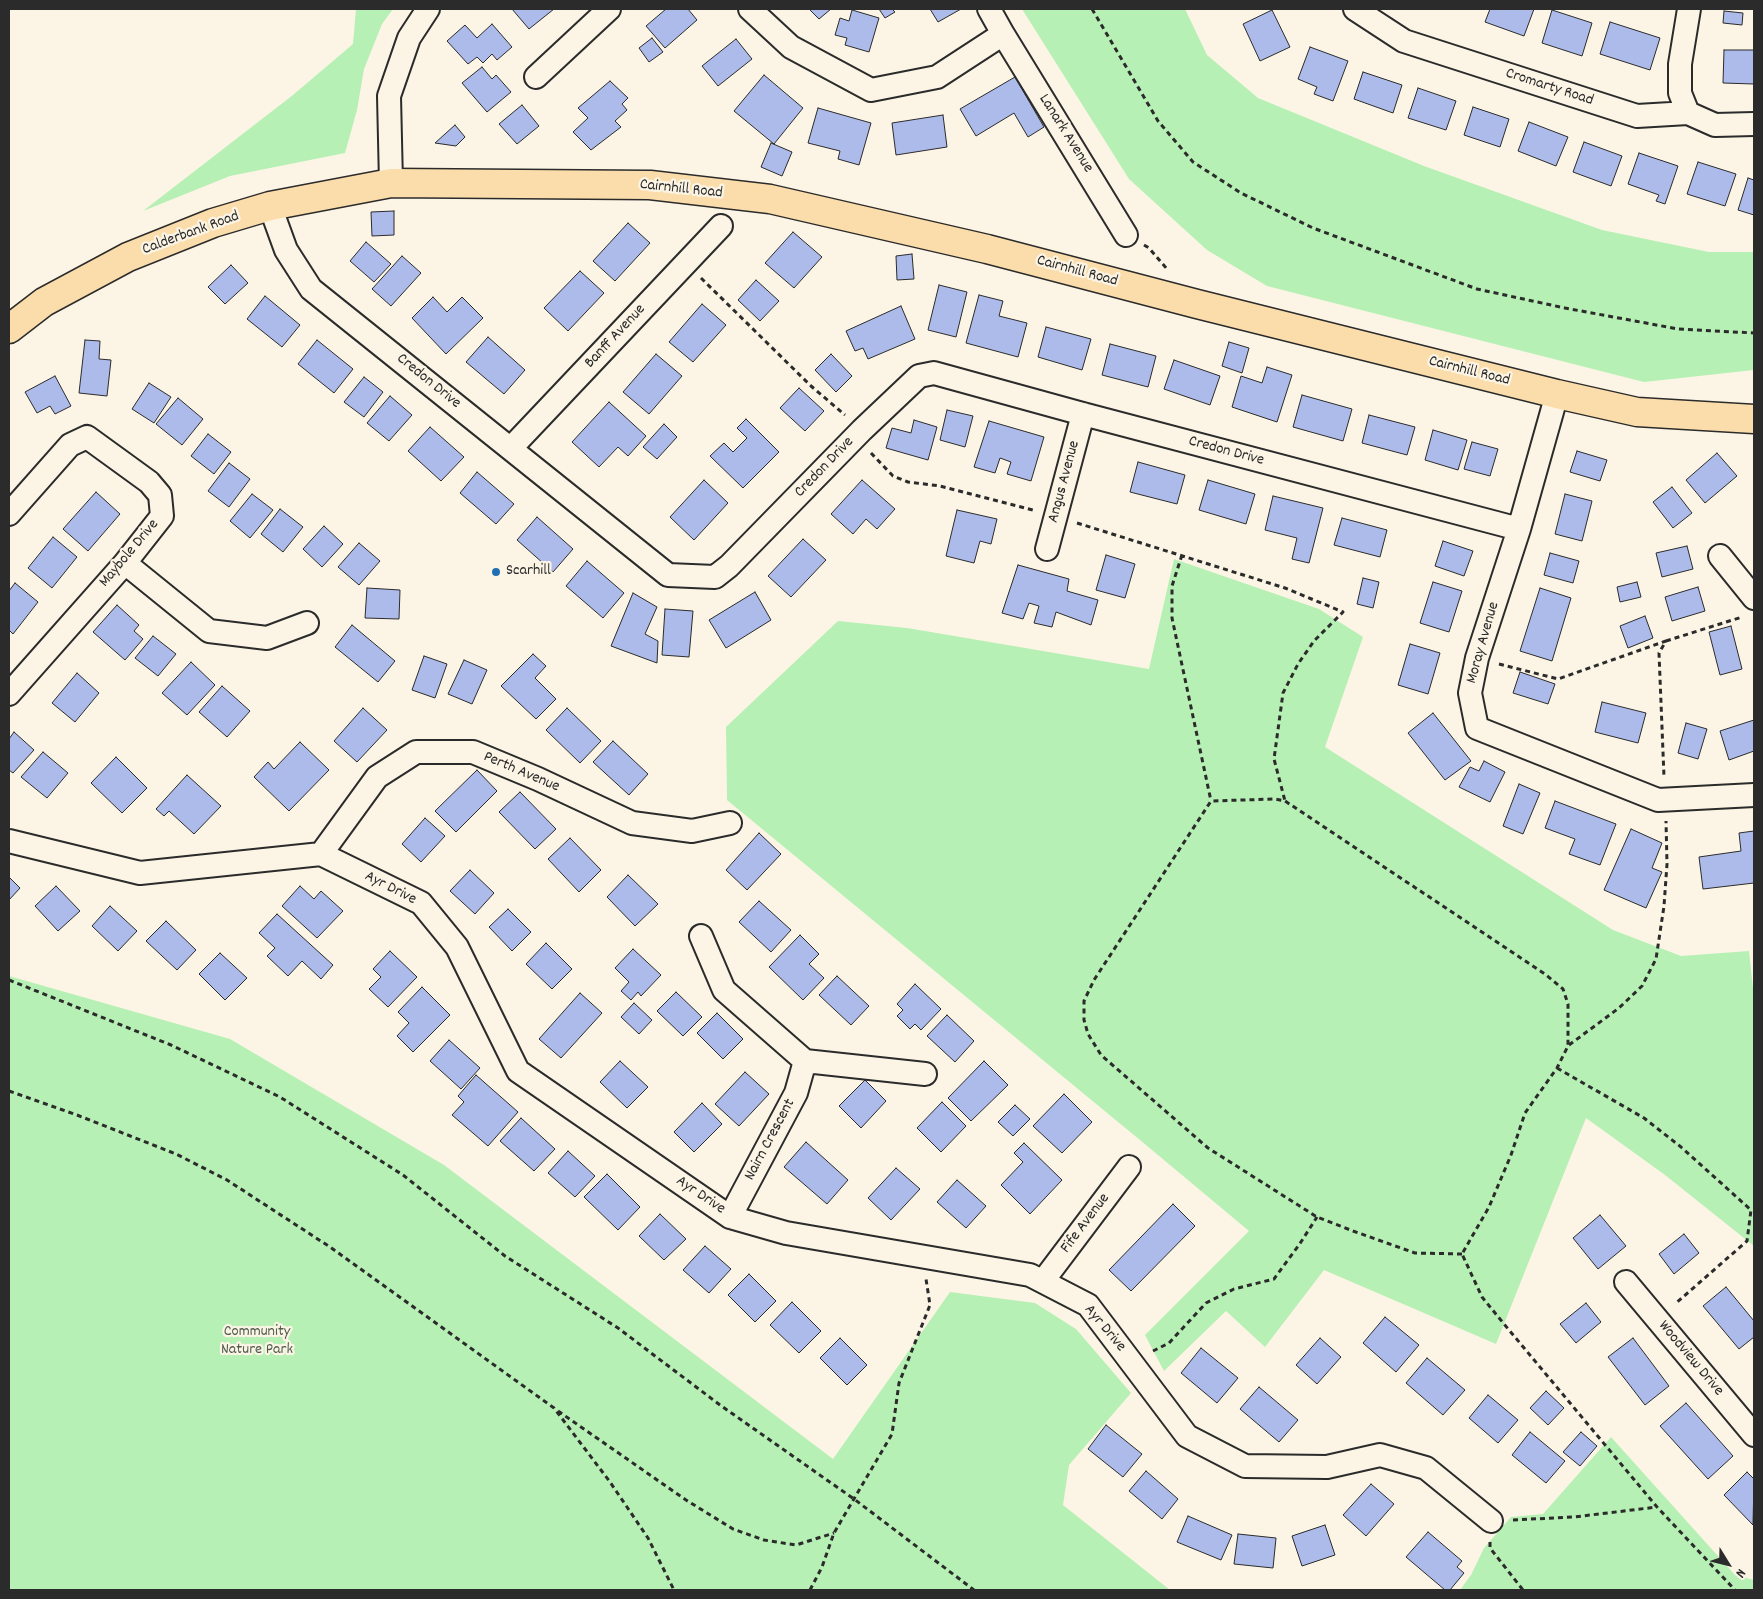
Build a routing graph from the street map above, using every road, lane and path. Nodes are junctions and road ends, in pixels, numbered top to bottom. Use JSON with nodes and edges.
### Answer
{"nodes":[{"id":1,"x":428,"y":9,"type":"edge"},
{"id":2,"x":609,"y":9,"type":"edge"},
{"id":3,"x":750,"y":9,"type":"edge"},
{"id":4,"x":989,"y":9,"type":"edge"},
{"id":5,"x":1092,"y":9,"type":"edge"},
{"id":6,"x":1355,"y":9,"type":"edge"},
{"id":7,"x":1689,"y":9,"type":"edge"},
{"id":8,"x":1004,"y":34,"type":"junction"},
{"id":9,"x":536,"y":78,"type":"dead end"},
{"id":10,"x":1688,"y":113,"type":"junction"},
{"id":11,"x":1754,"y":124,"type":"edge"},
{"id":12,"x":392,"y":183,"type":"junction"},
{"id":13,"x":270,"y":206,"type":"junction"},
{"id":14,"x":721,"y":226,"type":"dead end"},
{"id":15,"x":1126,"y":234,"type":"dead end"},
{"id":16,"x":9,"y":329,"type":"edge"},
{"id":17,"x":1754,"y":333,"type":"edge"},
{"id":18,"x":1557,"y":394,"type":"junction"},
{"id":19,"x":1083,"y":414,"type":"junction"},
{"id":20,"x":1754,"y":419,"type":"edge"},
{"id":21,"x":511,"y":448,"type":"junction"},
{"id":22,"x":9,"y":514,"type":"edge"},
{"id":23,"x":1056,"y":517,"type":"junction"},
{"id":24,"x":1519,"y":529,"type":"junction"},
{"id":25,"x":1047,"y":549,"type":"dead end"},
{"id":26,"x":1182,"y":555,"type":"junction"},
{"id":27,"x":1720,"y":556,"type":"dead end"},
{"id":28,"x":125,"y":563,"type":"junction"},
{"id":29,"x":1750,"y":607,"type":"edge"},
{"id":30,"x":307,"y":622,"type":"dead end"},
{"id":31,"x":1666,"y":641,"type":"dead end"},
{"id":32,"x":9,"y":694,"type":"edge"},
{"id":33,"x":1754,"y":795,"type":"edge"},
{"id":34,"x":1285,"y":801,"type":"junction"},
{"id":35,"x":1211,"y":802,"type":"junction"},
{"id":36,"x":730,"y":823,"type":"dead end"},
{"id":37,"x":9,"y":841,"type":"edge"},
{"id":38,"x":321,"y":854,"type":"junction"},
{"id":39,"x":702,"y":936,"type":"dead end"},
{"id":40,"x":9,"y":980,"type":"edge"},
{"id":41,"x":805,"y":1061,"type":"junction"},
{"id":42,"x":1557,"y":1068,"type":"junction"},
{"id":43,"x":925,"y":1074,"type":"dead end"},
{"id":44,"x":9,"y":1091,"type":"edge"},
{"id":45,"x":1129,"y":1167,"type":"dead end"},
{"id":46,"x":730,"y":1216,"type":"junction"},
{"id":47,"x":1318,"y":1216,"type":"junction"},
{"id":48,"x":1462,"y":1254,"type":"junction"},
{"id":49,"x":923,"y":1256,"type":"junction"},
{"id":50,"x":1043,"y":1282,"type":"junction"},
{"id":51,"x":1626,"y":1282,"type":"dead end"},
{"id":52,"x":1657,"y":1320,"type":"junction"},
{"id":53,"x":1131,"y":1362,"type":"junction"},
{"id":54,"x":554,"y":1408,"type":"junction"},
{"id":55,"x":1754,"y":1435,"type":"edge"},
{"id":56,"x":854,"y":1499,"type":"junction"},
{"id":57,"x":1657,"y":1507,"type":"junction"},
{"id":58,"x":1491,"y":1521,"type":"junction"},
{"id":59,"x":834,"y":1532,"type":"junction"},
{"id":60,"x":674,"y":1590,"type":"edge"},
{"id":61,"x":810,"y":1590,"type":"edge"},
{"id":62,"x":974,"y":1590,"type":"edge"},
{"id":63,"x":1523,"y":1590,"type":"edge"},
{"id":64,"x":1734,"y":1590,"type":"edge"}],
"edges":[{"from":1,"to":12,"type":"street"},
{"from":2,"to":9,"type":"street"},
{"from":3,"to":8,"type":"street"},
{"from":4,"to":8,"type":"street","name":"Lanark Avenue"},
{"from":5,"to":17,"type":"path"},
{"from":6,"to":10,"type":"street","name":"Cromarty Road"},
{"from":7,"to":10,"type":"street"},
{"from":8,"to":15,"type":"street","name":"Lanark Avenue"},
{"from":10,"to":11,"type":"street","name":"Cromarty Road"},
{"from":12,"to":13,"type":"main road","name":"Calderbank Road"},
{"from":12,"to":18,"type":"main road","name":"Cairnhill Road"},
{"from":13,"to":16,"type":"main road","name":"Calderbank Road"},
{"from":13,"to":21,"type":"street","name":"Credon Drive"},
{"from":14,"to":21,"type":"street","name":"Banff Avenue"},
{"from":18,"to":20,"type":"main road","name":"Cairnhill Road"},
{"from":18,"to":24,"type":"street","name":"Moray Avenue"},
{"from":19,"to":21,"type":"street","name":"Credon Drive"},
{"from":19,"to":23,"type":"street","name":"Angus Avenue"},
{"from":19,"to":24,"type":"street","name":"Credon Drive"},
{"from":22,"to":28,"type":"street","name":"Maybole Drive"},
{"from":23,"to":25,"type":"street","name":"Angus Avenue"},
{"from":23,"to":26,"type":"path"},
{"from":24,"to":33,"type":"street","name":"Moray Avenue"},
{"from":26,"to":34,"type":"path"},
{"from":26,"to":35,"type":"path"},
{"from":27,"to":29,"type":"street"},
{"from":28,"to":30,"type":"street"},
{"from":28,"to":32,"type":"street","name":"Maybole Drive"},
{"from":29,"to":31,"type":"path"},
{"from":34,"to":35,"type":"path"},
{"from":34,"to":42,"type":"path"},
{"from":35,"to":47,"type":"path"},
{"from":36,"to":38,"type":"street","name":"Perth Avenue"},
{"from":37,"to":38,"type":"street"},
{"from":38,"to":46,"type":"street","name":"Ayr Drive"},
{"from":39,"to":41,"type":"street"},
{"from":40,"to":56,"type":"path"},
{"from":41,"to":43,"type":"street"},
{"from":41,"to":46,"type":"street","name":"Nairn Crescent"},
{"from":42,"to":48,"type":"path"},
{"from":42,"to":52,"type":"path"},
{"from":44,"to":54,"type":"path"},
{"from":45,"to":50,"type":"street","name":"Fife Avenue"},
{"from":46,"to":49,"type":"street","name":"Ayr Drive"},
{"from":47,"to":48,"type":"path"},
{"from":47,"to":53,"type":"path"},
{"from":48,"to":57,"type":"path"},
{"from":49,"to":50,"type":"street","name":"Ayr Drive"},
{"from":49,"to":56,"type":"path"},
{"from":50,"to":53,"type":"street","name":"Ayr Drive"},
{"from":51,"to":52,"type":"street","name":"Woodview Drive"},
{"from":52,"to":55,"type":"street","name":"Woodview Drive"},
{"from":53,"to":58,"type":"street","name":"Ayr Drive"},
{"from":54,"to":59,"type":"path"},
{"from":54,"to":60,"type":"path"},
{"from":56,"to":59,"type":"path"},
{"from":56,"to":62,"type":"path"},
{"from":57,"to":58,"type":"path"},
{"from":57,"to":64,"type":"path"},
{"from":58,"to":63,"type":"path"},
{"from":59,"to":61,"type":"path"}]}
